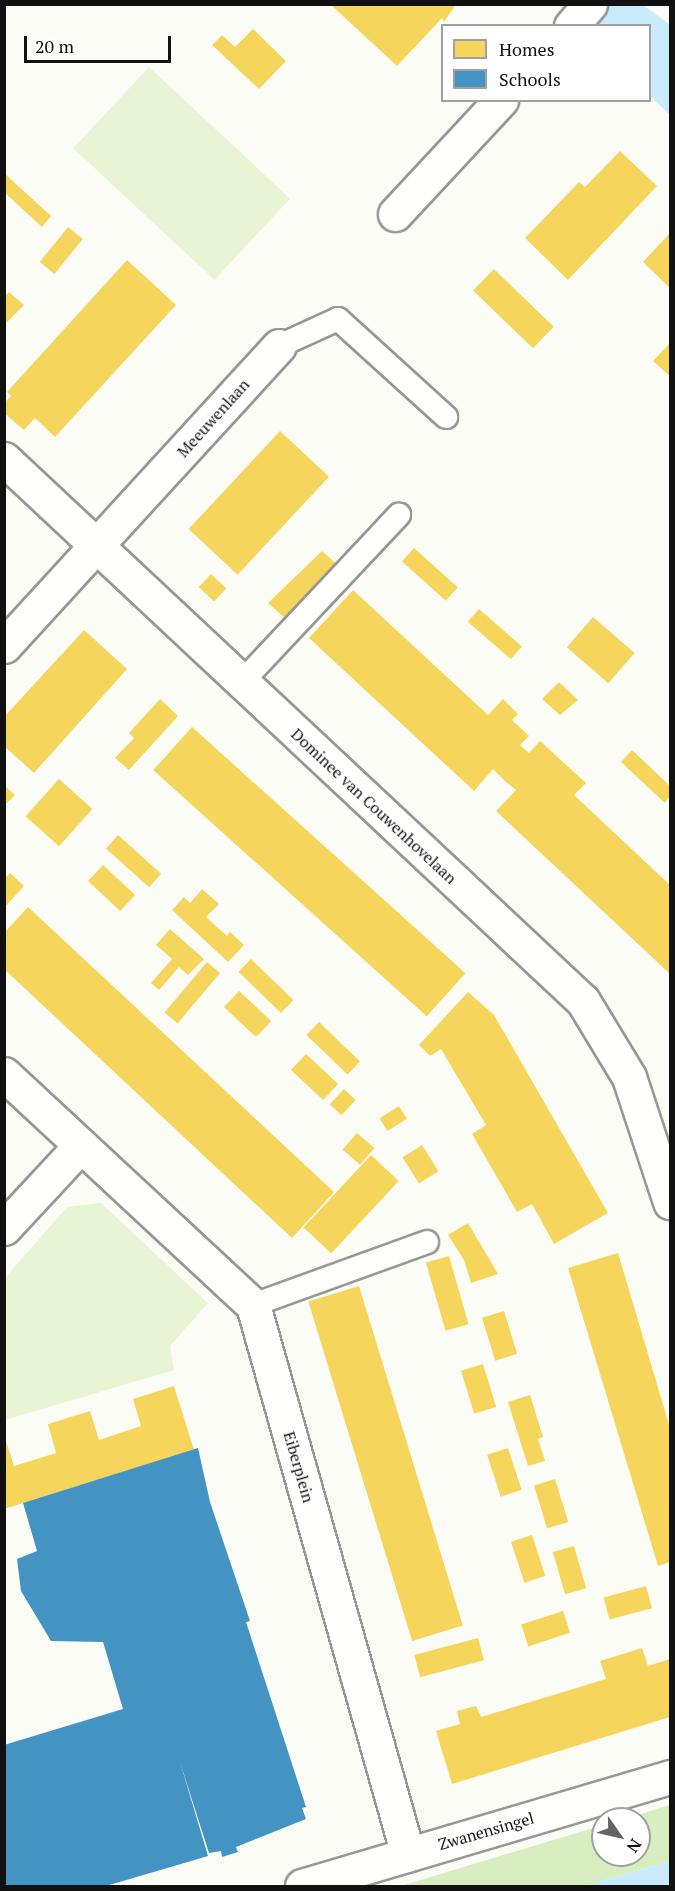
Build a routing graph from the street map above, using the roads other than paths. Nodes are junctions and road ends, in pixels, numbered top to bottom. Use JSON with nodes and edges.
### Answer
{"nodes":[{"id":1,"x":590,"y":4,"type":"edge"},
{"id":2,"x":573,"y":24,"type":"edge"},
{"id":3,"x":499,"y":102,"type":"edge"},
{"id":4,"x":395,"y":214,"type":"dead end"},
{"id":5,"x":279,"y":346,"type":"joint"},
{"id":6,"x":446,"y":417,"type":"dead end"},
{"id":7,"x":4,"y":459,"type":"edge"},
{"id":8,"x":399,"y":515,"type":"dead end"},
{"id":9,"x":96,"y":546,"type":"junction"},
{"id":10,"x":4,"y":646,"type":"edge"},
{"id":11,"x":241,"y":683,"type":"junction"},
{"id":12,"x":4,"y":1074,"type":"edge"},
{"id":13,"x":81,"y":1145,"type":"junction"},
{"id":14,"x":670,"y":1202,"type":"edge"},
{"id":15,"x":4,"y":1228,"type":"edge"},
{"id":16,"x":427,"y":1242,"type":"dead end"},
{"id":17,"x":253,"y":1305,"type":"junction"},
{"id":18,"x":670,"y":1777,"type":"edge"},
{"id":19,"x":408,"y":1854,"type":"junction"},
{"id":20,"x":303,"y":1887,"type":"edge"}],
"edges":[{"from":1,"to":2,"type":"street"},
{"from":3,"to":4,"type":"street"},
{"from":5,"to":6,"type":"lane","name":"Meeuwenlaan"},
{"from":5,"to":9,"type":"street","name":"Meeuwenlaan"},
{"from":7,"to":9,"type":"street","name":"Dominee van Couwenhovelaan"},
{"from":8,"to":11,"type":"lane"},
{"from":9,"to":10,"type":"street","name":"Meeuwenlaan"},
{"from":9,"to":11,"type":"street","name":"Dominee van Couwenhovelaan"},
{"from":11,"to":14,"type":"street","name":"Dominee van Couwenhovelaan"},
{"from":12,"to":13,"type":"street"},
{"from":13,"to":15,"type":"street"},
{"from":13,"to":17,"type":"street"},
{"from":16,"to":17,"type":"lane"},
{"from":17,"to":19,"type":"street","name":"Eiberplein"},
{"from":18,"to":19,"type":"street","name":"Zwanensingel"},
{"from":19,"to":20,"type":"street","name":"Zwanensingel"}]}
